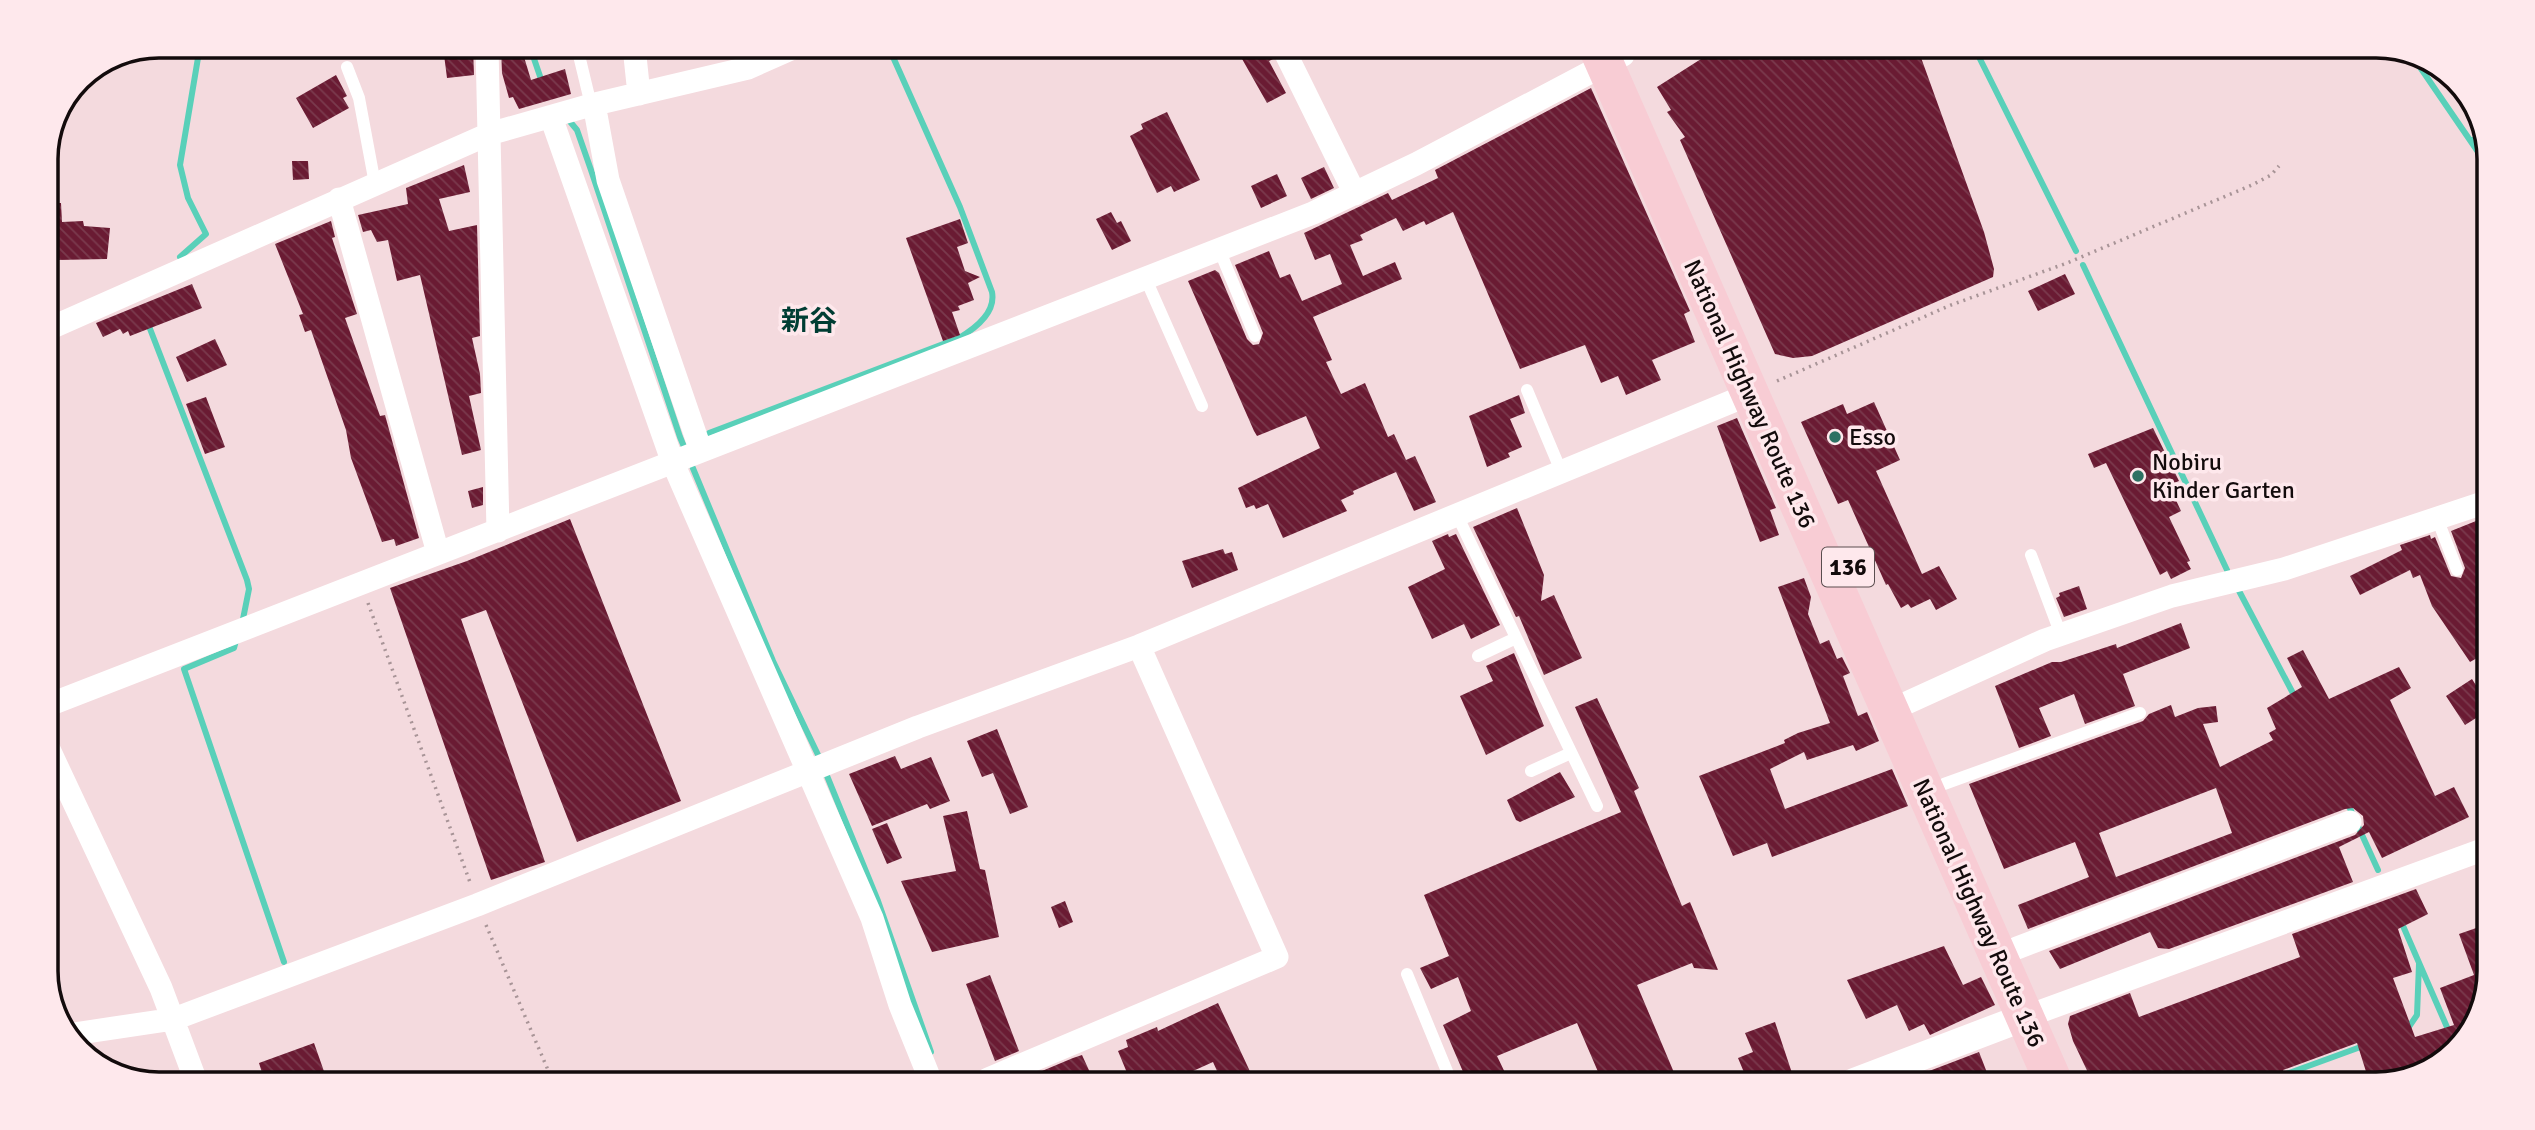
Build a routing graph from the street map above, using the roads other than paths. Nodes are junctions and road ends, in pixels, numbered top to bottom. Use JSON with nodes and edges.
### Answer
{"nodes":[{"id":1,"x":487,"y":58,"type":"edge"},
{"id":2,"x":580,"y":58,"type":"edge"},
{"id":3,"x":635,"y":58,"type":"edge"},
{"id":4,"x":770,"y":58,"type":"edge"},
{"id":5,"x":1288,"y":58,"type":"edge"},
{"id":6,"x":1606,"y":58,"type":"edge"},
{"id":7,"x":1613,"y":58,"type":"edge"},
{"id":8,"x":346,"y":67,"type":"dead end"},
{"id":9,"x":639,"y":94,"type":"junction"},
{"id":10,"x":588,"y":106,"type":"junction"},
{"id":11,"x":552,"y":117,"type":"junction"},
{"id":12,"x":489,"y":134,"type":"junction"},
{"id":13,"x":375,"y":184,"type":"junction"},
{"id":14,"x":1355,"y":194,"type":"junction"},
{"id":15,"x":339,"y":199,"type":"junction"},
{"id":16,"x":1219,"y":249,"type":"junction"},
{"id":17,"x":1144,"y":277,"type":"junction"},
{"id":18,"x":58,"y":325,"type":"edge"},
{"id":19,"x":1255,"y":336,"type":"dead end"},
{"id":20,"x":1759,"y":389,"type":"junction"},
{"id":21,"x":1527,"y":390,"type":"dead end"},
{"id":22,"x":1202,"y":406,"type":"dead end"},
{"id":23,"x":701,"y":451,"type":"junction"},
{"id":24,"x":673,"y":463,"type":"junction"},
{"id":25,"x":1561,"y":471,"type":"junction"},
{"id":26,"x":2477,"y":508,"type":"edge"},
{"id":27,"x":1457,"y":515,"type":"junction"},
{"id":28,"x":2437,"y":518,"type":"junction"},
{"id":29,"x":498,"y":531,"type":"junction"},
{"id":30,"x":438,"y":553,"type":"junction"},
{"id":31,"x":2031,"y":555,"type":"dead end"},
{"id":32,"x":2457,"y":570,"type":"dead end"},
{"id":33,"x":2061,"y":635,"type":"junction"},
{"id":34,"x":1516,"y":638,"type":"junction"},
{"id":35,"x":1139,"y":646,"type":"junction"},
{"id":36,"x":1478,"y":656,"type":"dead end"},
{"id":37,"x":58,"y":701,"type":"edge"},
{"id":38,"x":1898,"y":707,"type":"junction"},
{"id":39,"x":2140,"y":713,"type":"dead end"},
{"id":40,"x":1571,"y":753,"type":"junction"},
{"id":41,"x":58,"y":769,"type":"edge"},
{"id":42,"x":1531,"y":771,"type":"dead end"},
{"id":43,"x":808,"y":772,"type":"junction"},
{"id":44,"x":1944,"y":784,"type":"junction"},
{"id":45,"x":1597,"y":806,"type":"dead end"},
{"id":46,"x":2350,"y":822,"type":"dead end"},
{"id":47,"x":2477,"y":852,"type":"edge"},
{"id":48,"x":2017,"y":948,"type":"junction"},
{"id":49,"x":1407,"y":974,"type":"dead end"},
{"id":50,"x":2034,"y":1013,"type":"junction"},
{"id":51,"x":174,"y":1019,"type":"junction"},
{"id":52,"x":79,"y":1033,"type":"edge"},
{"id":53,"x":193,"y":1072,"type":"edge"},
{"id":54,"x":927,"y":1072,"type":"edge"},
{"id":55,"x":1012,"y":1072,"type":"edge"},
{"id":56,"x":1447,"y":1072,"type":"edge"},
{"id":57,"x":1880,"y":1072,"type":"edge"},
{"id":58,"x":2051,"y":1072,"type":"edge"},
{"id":59,"x":2069,"y":1072,"type":"edge"}],
"edges":[{"from":1,"to":12,"type":"street"},
{"from":2,"to":10,"type":"lane"},
{"from":3,"to":9,"type":"street"},
{"from":4,"to":9,"type":"street"},
{"from":5,"to":14,"type":"street"},
{"from":6,"to":14,"type":"street"},
{"from":7,"to":20,"type":"highway","name":"National Highway Route 136","number":"136"},
{"from":8,"to":13,"type":"lane"},
{"from":9,"to":10,"type":"street"},
{"from":10,"to":11,"type":"street"},
{"from":10,"to":23,"type":"street"},
{"from":11,"to":12,"type":"street"},
{"from":11,"to":24,"type":"street"},
{"from":12,"to":13,"type":"street"},
{"from":12,"to":29,"type":"street"},
{"from":13,"to":15,"type":"street"},
{"from":14,"to":16,"type":"street"},
{"from":15,"to":18,"type":"street"},
{"from":15,"to":30,"type":"street"},
{"from":16,"to":17,"type":"street"},
{"from":16,"to":19,"type":"lane"},
{"from":17,"to":22,"type":"lane"},
{"from":17,"to":23,"type":"street"},
{"from":20,"to":25,"type":"street"},
{"from":20,"to":38,"type":"highway","name":"National Highway Route 136","number":"136"},
{"from":21,"to":25,"type":"lane"},
{"from":23,"to":24,"type":"street"},
{"from":24,"to":29,"type":"street"},
{"from":24,"to":43,"type":"street"},
{"from":25,"to":27,"type":"street"},
{"from":26,"to":28,"type":"street"},
{"from":27,"to":34,"type":"lane"},
{"from":27,"to":35,"type":"street"},
{"from":28,"to":32,"type":"lane"},
{"from":28,"to":33,"type":"street"},
{"from":29,"to":30,"type":"street"},
{"from":30,"to":37,"type":"street"},
{"from":31,"to":33,"type":"lane"},
{"from":33,"to":38,"type":"street"},
{"from":34,"to":36,"type":"lane"},
{"from":34,"to":40,"type":"lane"},
{"from":35,"to":43,"type":"street"},
{"from":35,"to":55,"type":"street"},
{"from":38,"to":44,"type":"highway","name":"National Highway Route 136","number":"136"},
{"from":38,"to":50,"type":"highway","name":"National Highway Route 136","number":"136"},
{"from":39,"to":44,"type":"lane"},
{"from":40,"to":42,"type":"lane"},
{"from":40,"to":45,"type":"lane"},
{"from":41,"to":51,"type":"street"},
{"from":43,"to":51,"type":"street"},
{"from":43,"to":54,"type":"street"},
{"from":44,"to":48,"type":"highway","name":"National Highway Route 136","number":"136"},
{"from":46,"to":48,"type":"street"},
{"from":47,"to":50,"type":"street"},
{"from":48,"to":50,"type":"highway","name":"National Highway Route 136","number":"136"},
{"from":49,"to":56,"type":"lane"},
{"from":50,"to":57,"type":"street"},
{"from":50,"to":58,"type":"highway","name":"National Highway Route 136","number":"136"},
{"from":50,"to":59,"type":"highway","name":"National Highway Route 136","number":"136"},
{"from":51,"to":52,"type":"street"},
{"from":51,"to":53,"type":"street"}]}
